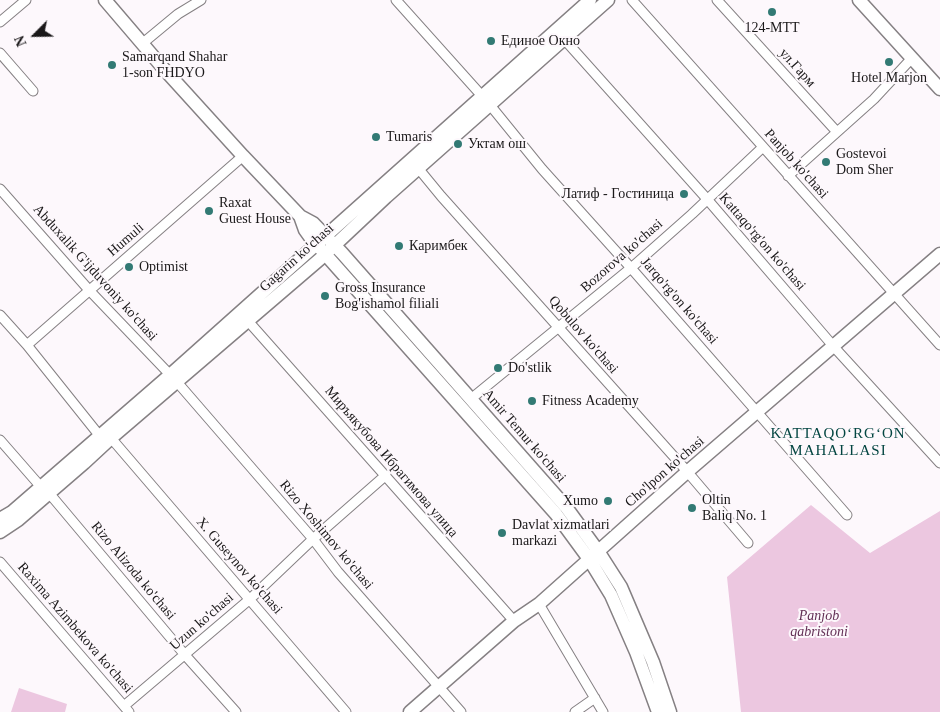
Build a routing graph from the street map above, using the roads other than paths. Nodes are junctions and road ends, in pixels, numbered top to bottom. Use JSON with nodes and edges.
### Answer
{"nodes":[{"id":1,"x":26,"y":0,"type":"edge"},
{"id":2,"x":105,"y":0,"type":"edge"},
{"id":3,"x":201,"y":0,"type":"edge"},
{"id":4,"x":396,"y":0,"type":"edge"},
{"id":5,"x":590,"y":0,"type":"edge"},
{"id":6,"x":608,"y":0,"type":"edge"},
{"id":7,"x":632,"y":0,"type":"edge"},
{"id":8,"x":717,"y":0,"type":"edge"},
{"id":9,"x":859,"y":0,"type":"edge"},
{"id":10,"x":0,"y":22,"type":"edge"},
{"id":11,"x":564,"y":39,"type":"junction"},
{"id":12,"x":143,"y":43,"type":"junction"},
{"id":13,"x":0,"y":53,"type":"edge"},
{"id":14,"x":912,"y":58,"type":"junction"},
{"id":15,"x":940,"y":89,"type":"edge"},
{"id":16,"x":33,"y":91,"type":"dead end"},
{"id":17,"x":486,"y":100,"type":"junction"},
{"id":18,"x":837,"y":132,"type":"junction"},
{"id":19,"x":763,"y":147,"type":"junction"},
{"id":20,"x":243,"y":156,"type":"junction"},
{"id":21,"x":418,"y":168,"type":"junction"},
{"id":22,"x":788,"y":176,"type":"junction"},
{"id":23,"x":2,"y":194,"type":"edge"},
{"id":24,"x":707,"y":199,"type":"junction"},
{"id":25,"x":326,"y":245,"type":"junction"},
{"id":26,"x":940,"y":254,"type":"edge"},
{"id":27,"x":631,"y":268,"type":"junction"},
{"id":28,"x":89,"y":290,"type":"junction"},
{"id":29,"x":893,"y":293,"type":"junction"},
{"id":30,"x":0,"y":315,"type":"edge"},
{"id":31,"x":248,"y":321,"type":"junction"},
{"id":32,"x":559,"y":328,"type":"junction"},
{"id":33,"x":27,"y":345,"type":"junction"},
{"id":34,"x":940,"y":346,"type":"edge"},
{"id":35,"x":834,"y":347,"type":"junction"},
{"id":36,"x":173,"y":378,"type":"junction"},
{"id":37,"x":472,"y":398,"type":"junction"},
{"id":38,"x":758,"y":412,"type":"junction"},
{"id":39,"x":105,"y":436,"type":"junction"},
{"id":40,"x":0,"y":440,"type":"edge"},
{"id":41,"x":940,"y":463,"type":"edge"},
{"id":42,"x":688,"y":472,"type":"junction"},
{"id":43,"x":386,"y":475,"type":"junction"},
{"id":44,"x":45,"y":490,"type":"junction"},
{"id":45,"x":847,"y":515,"type":"dead end"},
{"id":46,"x":0,"y":519,"type":"edge"},
{"id":47,"x":0,"y":532,"type":"edge"},
{"id":48,"x":313,"y":539,"type":"junction"},
{"id":49,"x":748,"y":543,"type":"dead end"},
{"id":50,"x":594,"y":555,"type":"junction"},
{"id":51,"x":0,"y":562,"type":"edge"},
{"id":52,"x":250,"y":598,"type":"junction"},
{"id":53,"x":539,"y":604,"type":"junction"},
{"id":54,"x":514,"y":621,"type":"junction"},
{"id":55,"x":185,"y":655,"type":"junction"},
{"id":56,"x":439,"y":688,"type":"junction"},
{"id":57,"x":596,"y":698,"type":"junction"},
{"id":58,"x":126,"y":709,"type":"edge"},
{"id":59,"x":236,"y":712,"type":"edge"},
{"id":60,"x":346,"y":712,"type":"edge"},
{"id":61,"x":410,"y":712,"type":"edge"},
{"id":62,"x":461,"y":712,"type":"edge"},
{"id":63,"x":575,"y":712,"type":"edge"},
{"id":64,"x":603,"y":712,"type":"edge"},
{"id":65,"x":658,"y":712,"type":"edge"},
{"id":66,"x":670,"y":712,"type":"edge"}],
"edges":[{"from":1,"to":10,"type":"street"},
{"from":2,"to":12,"type":"main road","name":"Amir Temur ko'chasi"},
{"from":3,"to":12,"type":"street"},
{"from":4,"to":17,"type":"street","name":"Jarqo'rg'on ko'chasi"},
{"from":5,"to":17,"type":"main road","name":"Gagarin ko'chasi"},
{"from":6,"to":11,"type":"main road","name":"Gagarin ko'chasi"},
{"from":7,"to":19,"type":"street","name":"Panjob ko'chasi"},
{"from":8,"to":18,"type":"street","name":"ул.Гарм"},
{"from":9,"to":14,"type":"main road"},
{"from":11,"to":17,"type":"main road","name":"Gagarin ko'chasi"},
{"from":11,"to":24,"type":"street","name":"Kattaqo'rg'on ko'chasi"},
{"from":12,"to":20,"type":"main road","name":"Amir Temur ko'chasi"},
{"from":13,"to":16,"type":"street"},
{"from":14,"to":15,"type":"main road"},
{"from":14,"to":18,"type":"street"},
{"from":17,"to":21,"type":"main road","name":"Gagarin ko'chasi"},
{"from":17,"to":25,"type":"main road","name":"Gagarin ko'chasi"},
{"from":17,"to":27,"type":"street","name":"Jarqo'rg'on ko'chasi"},
{"from":18,"to":22,"type":"street"},
{"from":19,"to":22,"type":"street","name":"Panjob ko'chasi"},
{"from":19,"to":24,"type":"street","name":"Bozorova ko'chasi"},
{"from":20,"to":25,"type":"main road","name":"Amir Temur ko'chasi"},
{"from":20,"to":28,"type":"street","name":"Humuli"},
{"from":21,"to":25,"type":"main road","name":"Gagarin ko'chasi"},
{"from":21,"to":32,"type":"street","name":"Qobulov ko'chasi"},
{"from":22,"to":29,"type":"street","name":"Panjob ko'chasi"},
{"from":23,"to":28,"type":"street","name":"Abduxalik G'ijduvoniy ko'chasi"},
{"from":24,"to":27,"type":"street","name":"Bozorova ko'chasi"},
{"from":24,"to":35,"type":"street","name":"Kattaqo'rg'on ko'chasi"},
{"from":25,"to":31,"type":"main road","name":"Gagarin ko'chasi"},
{"from":25,"to":36,"type":"main road","name":"Gagarin ko'chasi"},
{"from":25,"to":37,"type":"main road","name":"Amir Temur ko'chasi"},
{"from":25,"to":50,"type":"main road","name":"Amir Temur ko'chasi"},
{"from":26,"to":29,"type":"main road","name":"Cho'lpon ko'chasi"},
{"from":27,"to":32,"type":"street","name":"Bozorova ko'chasi"},
{"from":27,"to":38,"type":"street","name":"Jarqo'rg'on ko'chasi"},
{"from":28,"to":33,"type":"street","name":"Humuli"},
{"from":28,"to":36,"type":"street","name":"Abduxalik G'ijduvoniy ko'chasi"},
{"from":29,"to":34,"type":"street","name":"Panjob ko'chasi"},
{"from":29,"to":35,"type":"main road","name":"Cho'lpon ko'chasi"},
{"from":30,"to":33,"type":"street","name":"X. Guseynov ko'chasi"},
{"from":31,"to":36,"type":"main road","name":"Gagarin ko'chasi"},
{"from":31,"to":43,"type":"street","name":"Миръякубова Ибрагимова улица"},
{"from":32,"to":37,"type":"street","name":"Bozorova ko'chasi"},
{"from":32,"to":42,"type":"street","name":"Qobulov ko'chasi"},
{"from":33,"to":39,"type":"street","name":"X. Guseynov ko'chasi"},
{"from":35,"to":38,"type":"main road","name":"Cho'lpon ko'chasi"},
{"from":35,"to":41,"type":"street","name":"Kattaqo'rg'on ko'chasi"},
{"from":36,"to":39,"type":"main road","name":"Gagarin ko'chasi"},
{"from":36,"to":48,"type":"street","name":"Rizo Xoshimov ko'chasi"},
{"from":37,"to":50,"type":"main road","name":"Amir Temur ko'chasi"},
{"from":38,"to":42,"type":"main road","name":"Cho'lpon ko'chasi"},
{"from":38,"to":45,"type":"street","name":"Jarqo'rg'on ko'chasi"},
{"from":39,"to":44,"type":"main road","name":"Gagarin ko'chasi"},
{"from":39,"to":52,"type":"street","name":"X. Guseynov ko'chasi"},
{"from":40,"to":44,"type":"street","name":"Rizo Alizoda ko'chasi"},
{"from":42,"to":49,"type":"street","name":"Qobulov ko'chasi"},
{"from":42,"to":50,"type":"main road","name":"Cho'lpon ko'chasi"},
{"from":43,"to":48,"type":"street","name":"Uzun ko'chasi"},
{"from":43,"to":54,"type":"street","name":"Миръякубова Ибрагимова улица"},
{"from":44,"to":46,"type":"main road","name":"Gagarin ko'chasi"},
{"from":44,"to":47,"type":"main road","name":"Gagarin ko'chasi"},
{"from":44,"to":55,"type":"street","name":"Rizo Alizoda ko'chasi"},
{"from":48,"to":52,"type":"street","name":"Uzun ko'chasi"},
{"from":48,"to":56,"type":"street","name":"Rizo Xoshimov ko'chasi"},
{"from":50,"to":53,"type":"main road","name":"Cho'lpon ko'chasi"},
{"from":50,"to":65,"type":"main road","name":"Amir Temur ko'chasi"},
{"from":50,"to":66,"type":"main road","name":"Amir Temur ko'chasi"},
{"from":51,"to":58,"type":"street","name":"Raxima Azimbekova ko'chasi"},
{"from":52,"to":55,"type":"street","name":"Uzun ko'chasi"},
{"from":52,"to":60,"type":"street","name":"X. Guseynov ko'chasi"},
{"from":53,"to":54,"type":"main road","name":"Cho'lpon ko'chasi"},
{"from":53,"to":57,"type":"street"},
{"from":54,"to":56,"type":"main road","name":"Cho'lpon ko'chasi"},
{"from":55,"to":58,"type":"street","name":"Uzun ko'chasi"},
{"from":55,"to":59,"type":"street","name":"Rizo Alizoda ko'chasi"},
{"from":56,"to":61,"type":"main road","name":"Cho'lpon ko'chasi"},
{"from":56,"to":62,"type":"street","name":"Rizo Xoshimov ko'chasi"},
{"from":57,"to":63,"type":"street"},
{"from":57,"to":64,"type":"street"}]}
